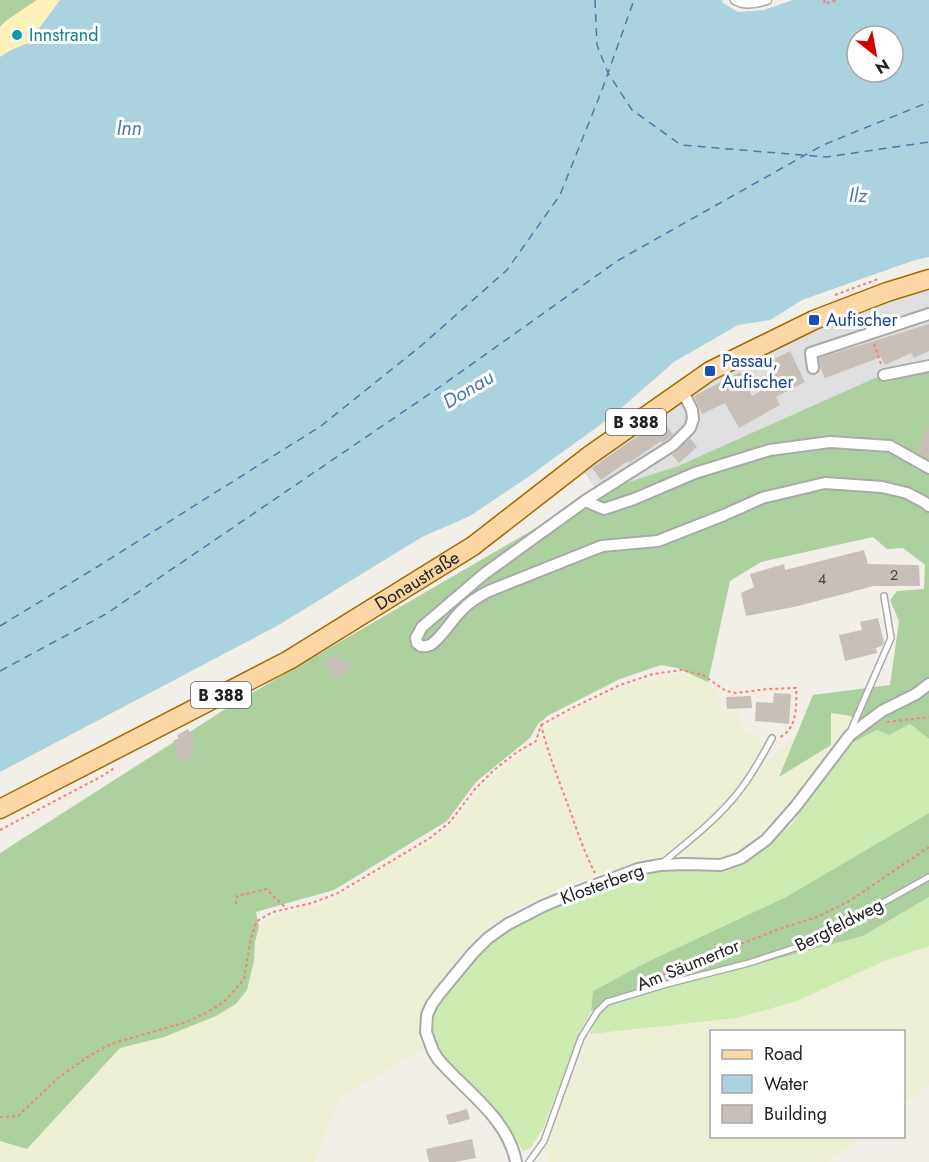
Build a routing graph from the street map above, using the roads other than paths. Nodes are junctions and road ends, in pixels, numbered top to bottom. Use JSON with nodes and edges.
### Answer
{"nodes":[{"id":1,"x":735,"y":0,"type":"edge"},
{"id":2,"x":767,"y":0,"type":"edge"},
{"id":3,"x":929,"y":279,"type":"edge"},
{"id":4,"x":929,"y":314,"type":"edge"},
{"id":5,"x":929,"y":366,"type":"edge"},
{"id":6,"x":813,"y":368,"type":"dead end"},
{"id":7,"x":884,"y":375,"type":"dead end"},
{"id":8,"x":682,"y":390,"type":"junction"},
{"id":9,"x":929,"y":468,"type":"edge"},
{"id":10,"x":585,"y":501,"type":"junction"},
{"id":11,"x":929,"y":506,"type":"edge"},
{"id":12,"x":884,"y":596,"type":"dead end"},
{"id":13,"x":929,"y":684,"type":"edge"},
{"id":14,"x":849,"y":735,"type":"junction"},
{"id":15,"x":772,"y":738,"type":"road end"},
{"id":16,"x":0,"y":809,"type":"edge"},
{"id":17,"x":660,"y":865,"type":"junction"},
{"id":18,"x":929,"y":877,"type":"edge"},
{"id":19,"x":516,"y":1162,"type":"edge"},
{"id":20,"x":529,"y":1162,"type":"edge"}],
"edges":[{"from":1,"to":2,"type":"street"},
{"from":3,"to":8,"type":"main road","name":"Donaustraße","number":"B 388"},
{"from":4,"to":6,"type":"street"},
{"from":5,"to":7,"type":"street"},
{"from":8,"to":10,"type":"street"},
{"from":8,"to":16,"type":"main road","name":"Donaustraße","number":"B 388"},
{"from":9,"to":10,"type":"street"},
{"from":10,"to":11,"type":"street"},
{"from":12,"to":14,"type":"lane"},
{"from":13,"to":14,"type":"street","name":"Klosterberg"},
{"from":14,"to":17,"type":"street","name":"Klosterberg"},
{"from":15,"to":17,"type":"lane"},
{"from":17,"to":19,"type":"street","name":"Klosterberg"},
{"from":18,"to":20,"type":"lane","name":"Bergfeldweg"}]}
